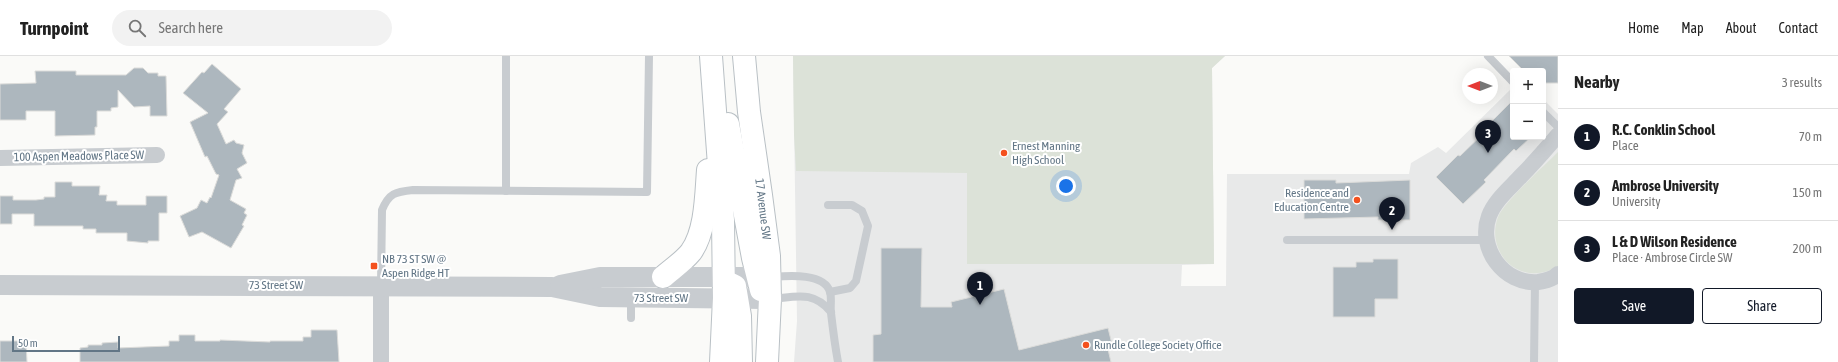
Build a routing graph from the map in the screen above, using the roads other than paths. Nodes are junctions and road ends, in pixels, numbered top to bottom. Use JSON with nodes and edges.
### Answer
{"nodes":[{"id":1,"x":506,"y":56,"type":"edge"},
{"id":2,"x":649,"y":56,"type":"edge"},
{"id":3,"x":712,"y":56,"type":"edge"},
{"id":4,"x":744,"y":56,"type":"edge"},
{"id":5,"x":1488,"y":56,"type":"edge"},
{"id":6,"x":1510,"y":79,"type":"edge"},
{"id":7,"x":714,"y":101,"type":"junction"},
{"id":8,"x":1546,"y":115,"type":"edge"},
{"id":9,"x":1558,"y":127,"type":"edge"},
{"id":10,"x":1558,"y":135,"type":"edge"},
{"id":11,"x":158,"y":155,"type":"dead end"},
{"id":12,"x":0,"y":158,"type":"edge"},
{"id":13,"x":506,"y":191,"type":"junction"},
{"id":14,"x":828,"y":205,"type":"dead end"},
{"id":15,"x":1287,"y":240,"type":"dead end"},
{"id":16,"x":1486,"y":240,"type":"junction"},
{"id":17,"x":1558,"y":274,"type":"edge"},
{"id":18,"x":663,"y":277,"type":"junction"},
{"id":19,"x":764,"y":277,"type":"junction"},
{"id":20,"x":1535,"y":282,"type":"junction"},
{"id":21,"x":0,"y":285,"type":"edge"},
{"id":22,"x":381,"y":285,"type":"junction"},
{"id":23,"x":552,"y":287,"type":"junction"},
{"id":24,"x":728,"y":291,"type":"junction"},
{"id":25,"x":830,"y":292,"type":"junction"},
{"id":26,"x":631,"y":298,"type":"junction"},
{"id":27,"x":770,"y":299,"type":"junction"},
{"id":28,"x":831,"y":312,"type":"junction"},
{"id":29,"x":631,"y":318,"type":"dead end"},
{"id":30,"x":381,"y":362,"type":"edge"},
{"id":31,"x":721,"y":362,"type":"edge"},
{"id":32,"x":741,"y":362,"type":"edge"},
{"id":33,"x":767,"y":362,"type":"edge"},
{"id":34,"x":838,"y":362,"type":"edge"},
{"id":35,"x":1534,"y":362,"type":"edge"}],
"edges":[{"from":1,"to":13,"type":"lane"},
{"from":2,"to":13,"type":"lane"},
{"from":3,"to":7,"type":"main road"},
{"from":3,"to":19,"type":"main road"},
{"from":4,"to":19,"type":"main road","name":"17 Avenue SW"},
{"from":5,"to":6,"type":"lane"},
{"from":7,"to":18,"type":"main road"},
{"from":7,"to":24,"type":"main road"},
{"from":8,"to":9,"type":"lane"},
{"from":10,"to":16,"type":"street"},
{"from":11,"to":12,"type":"street","name":"100 Aspen Meadows Place SW"},
{"from":13,"to":22,"type":"lane"},
{"from":14,"to":25,"type":"lane"},
{"from":15,"to":16,"type":"lane"},
{"from":16,"to":20,"type":"street"},
{"from":17,"to":20,"type":"street"},
{"from":18,"to":23,"type":"street","name":"73 Street SW"},
{"from":18,"to":24,"type":"street","name":"73 Street SW"},
{"from":19,"to":24,"type":"street","name":"73 Street SW"},
{"from":19,"to":25,"type":"lane"},
{"from":19,"to":27,"type":"main road","name":"17 Avenue SW"},
{"from":20,"to":35,"type":"lane"},
{"from":21,"to":22,"type":"street","name":"73 Street SW"},
{"from":22,"to":23,"type":"street","name":"73 Street SW"},
{"from":22,"to":30,"type":"street"},
{"from":23,"to":26,"type":"street","name":"73 Street SW"},
{"from":24,"to":26,"type":"street","name":"73 Street SW"},
{"from":24,"to":27,"type":"street","name":"73 Street SW"},
{"from":24,"to":31,"type":"main road"},
{"from":24,"to":32,"type":"main road"},
{"from":25,"to":28,"type":"lane"},
{"from":26,"to":29,"type":"lane"},
{"from":27,"to":28,"type":"lane"},
{"from":27,"to":33,"type":"main road","name":"17 Avenue SW"},
{"from":28,"to":34,"type":"lane"}]}
